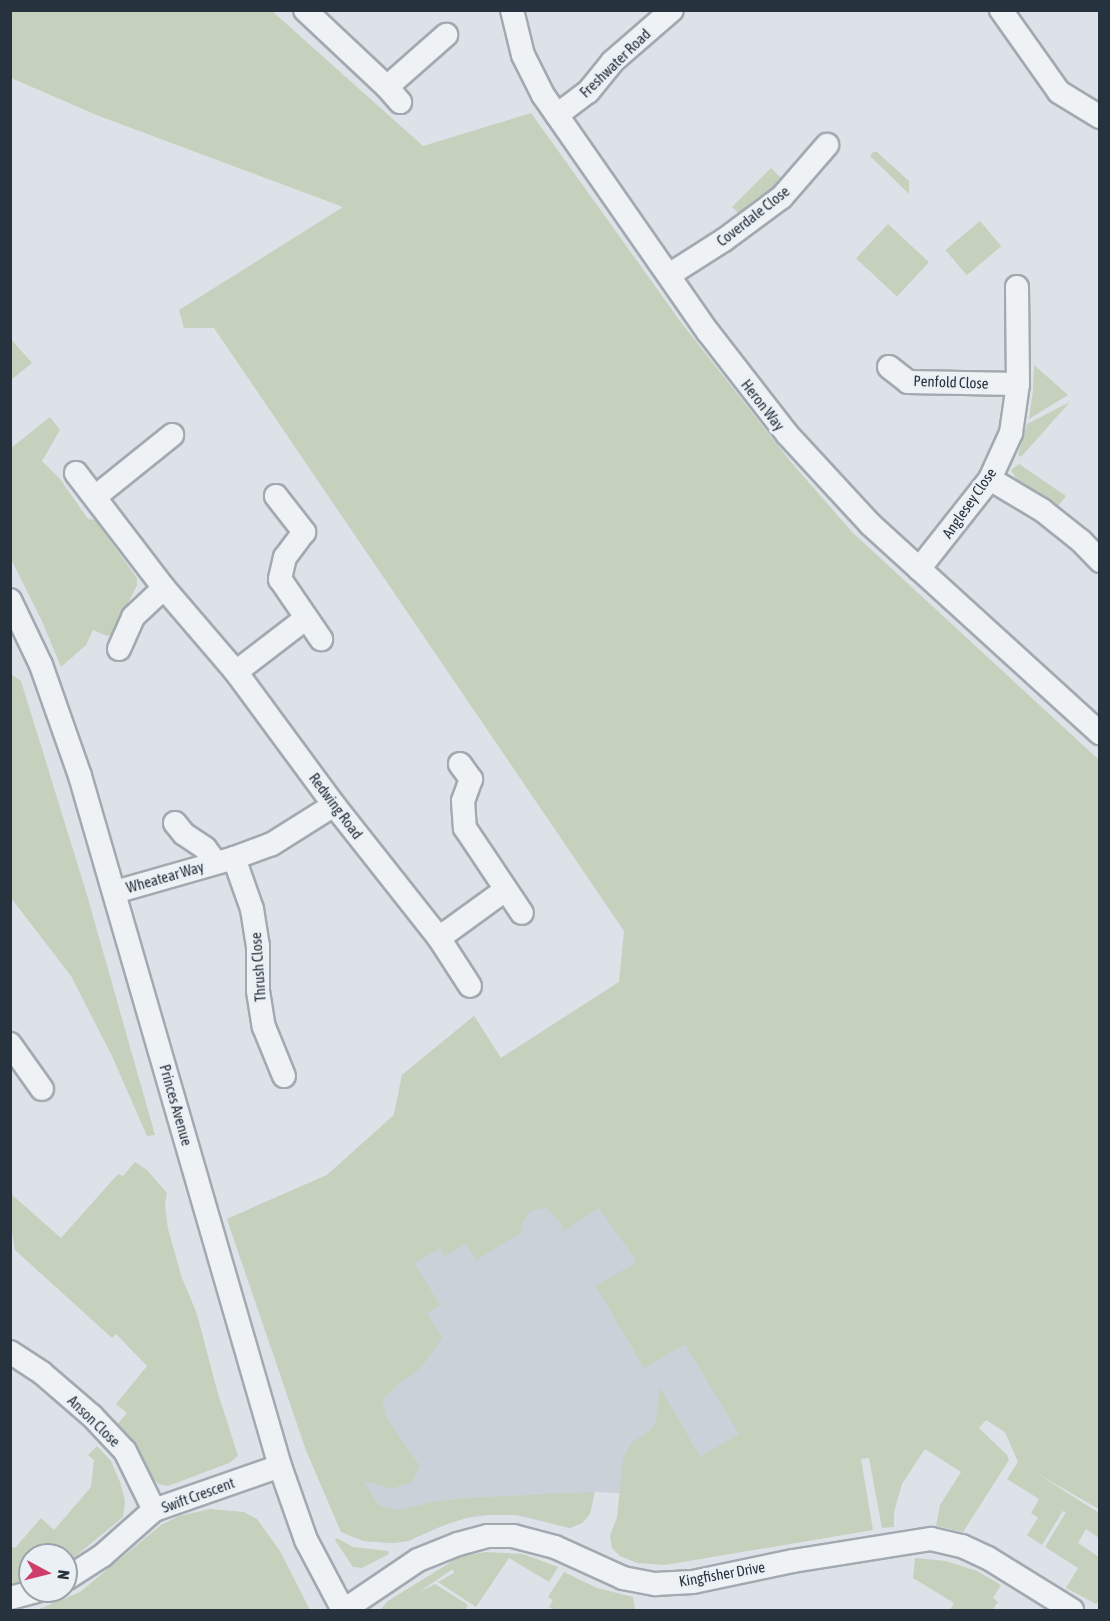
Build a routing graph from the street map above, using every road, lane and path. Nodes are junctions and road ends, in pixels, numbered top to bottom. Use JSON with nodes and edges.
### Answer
{"nodes":[{"id":1,"x":305,"y":10,"type":"edge"},
{"id":2,"x":512,"y":10,"type":"edge"},
{"id":3,"x":672,"y":10,"type":"edge"},
{"id":4,"x":1001,"y":10,"type":"edge"},
{"id":5,"x":446,"y":35,"type":"dead end"},
{"id":6,"x":557,"y":115,"type":"junction"},
{"id":7,"x":1100,"y":117,"type":"edge"},
{"id":8,"x":826,"y":145,"type":"dead end"},
{"id":9,"x":669,"y":275,"type":"junction"},
{"id":10,"x":1017,"y":288,"type":"dead end"},
{"id":11,"x":889,"y":366,"type":"dead end"},
{"id":12,"x":1018,"y":384,"type":"junction"},
{"id":13,"x":172,"y":435,"type":"dead end"},
{"id":14,"x":76,"y":473,"type":"dead end"},
{"id":15,"x":990,"y":479,"type":"junction"},
{"id":16,"x":276,"y":496,"type":"dead end"},
{"id":17,"x":95,"y":497,"type":"junction"},
{"id":18,"x":1100,"y":561,"type":"edge"},
{"id":19,"x":919,"y":569,"type":"junction"},
{"id":20,"x":164,"y":588,"type":"junction"},
{"id":21,"x":10,"y":600,"type":"edge"},
{"id":22,"x":305,"y":619,"type":"junction"},
{"id":23,"x":321,"y":639,"type":"dead end"},
{"id":24,"x":119,"y":649,"type":"dead end"},
{"id":25,"x":236,"y":672,"type":"junction"},
{"id":26,"x":1100,"y":733,"type":"edge"},
{"id":27,"x":460,"y":764,"type":"dead end"},
{"id":28,"x":334,"y":806,"type":"junction"},
{"id":29,"x":175,"y":823,"type":"dead end"},
{"id":30,"x":225,"y":860,"type":"junction"},
{"id":31,"x":505,"y":890,"type":"junction"},
{"id":32,"x":115,"y":891,"type":"junction"},
{"id":33,"x":522,"y":913,"type":"dead end"},
{"id":34,"x":439,"y":938,"type":"junction"},
{"id":35,"x":471,"y":986,"type":"dead end"},
{"id":36,"x":10,"y":1044,"type":"edge"},
{"id":37,"x":284,"y":1076,"type":"dead end"},
{"id":38,"x":42,"y":1089,"type":"dead end"},
{"id":39,"x":10,"y":1352,"type":"edge"},
{"id":40,"x":279,"y":1466,"type":"junction"},
{"id":41,"x":154,"y":1510,"type":"junction"},
{"id":42,"x":78,"y":1571,"type":"edge"},
{"id":43,"x":343,"y":1611,"type":"edge"},
{"id":44,"x":1072,"y":1611,"type":"edge"}],
"edges":[{"from":1,"to":5,"type":"street"},
{"from":2,"to":6,"type":"street","name":"Heron Way"},
{"from":3,"to":6,"type":"street","name":"Freshwater Road"},
{"from":4,"to":7,"type":"street"},
{"from":6,"to":9,"type":"street","name":"Heron Way"},
{"from":8,"to":9,"type":"street","name":"Coverdale Close"},
{"from":9,"to":19,"type":"street","name":"Heron Way"},
{"from":10,"to":12,"type":"street","name":"Anglesey Close"},
{"from":11,"to":12,"type":"street","name":"Penfold Close"},
{"from":12,"to":15,"type":"street","name":"Anglesey Close"},
{"from":13,"to":17,"type":"street"},
{"from":14,"to":17,"type":"street","name":"Redwing Road"},
{"from":15,"to":18,"type":"street"},
{"from":15,"to":19,"type":"street","name":"Anglesey Close"},
{"from":16,"to":22,"type":"street"},
{"from":17,"to":20,"type":"street","name":"Redwing Road"},
{"from":19,"to":26,"type":"street","name":"Heron Way"},
{"from":20,"to":24,"type":"street"},
{"from":20,"to":25,"type":"street","name":"Redwing Road"},
{"from":21,"to":32,"type":"street","name":"Princes Avenue"},
{"from":22,"to":23,"type":"street"},
{"from":22,"to":25,"type":"street"},
{"from":25,"to":28,"type":"street","name":"Redwing Road"},
{"from":27,"to":31,"type":"street"},
{"from":28,"to":30,"type":"street","name":"Wheatear Way"},
{"from":28,"to":34,"type":"street","name":"Redwing Road"},
{"from":29,"to":30,"type":"street","name":"Wheatear Way"},
{"from":30,"to":32,"type":"street","name":"Wheatear Way"},
{"from":30,"to":37,"type":"street","name":"Thrush Close"},
{"from":31,"to":33,"type":"street"},
{"from":31,"to":34,"type":"street"},
{"from":32,"to":40,"type":"street","name":"Princes Avenue"},
{"from":34,"to":35,"type":"street","name":"Redwing Road"},
{"from":36,"to":38,"type":"street"},
{"from":39,"to":41,"type":"street","name":"Anson Close"},
{"from":40,"to":41,"type":"street","name":"Swift Crescent"},
{"from":40,"to":43,"type":"street","name":"Princes Avenue"},
{"from":41,"to":42,"type":"street","name":"Swift Crescent"},
{"from":43,"to":44,"type":"street","name":"Kingfisher Drive"}]}
